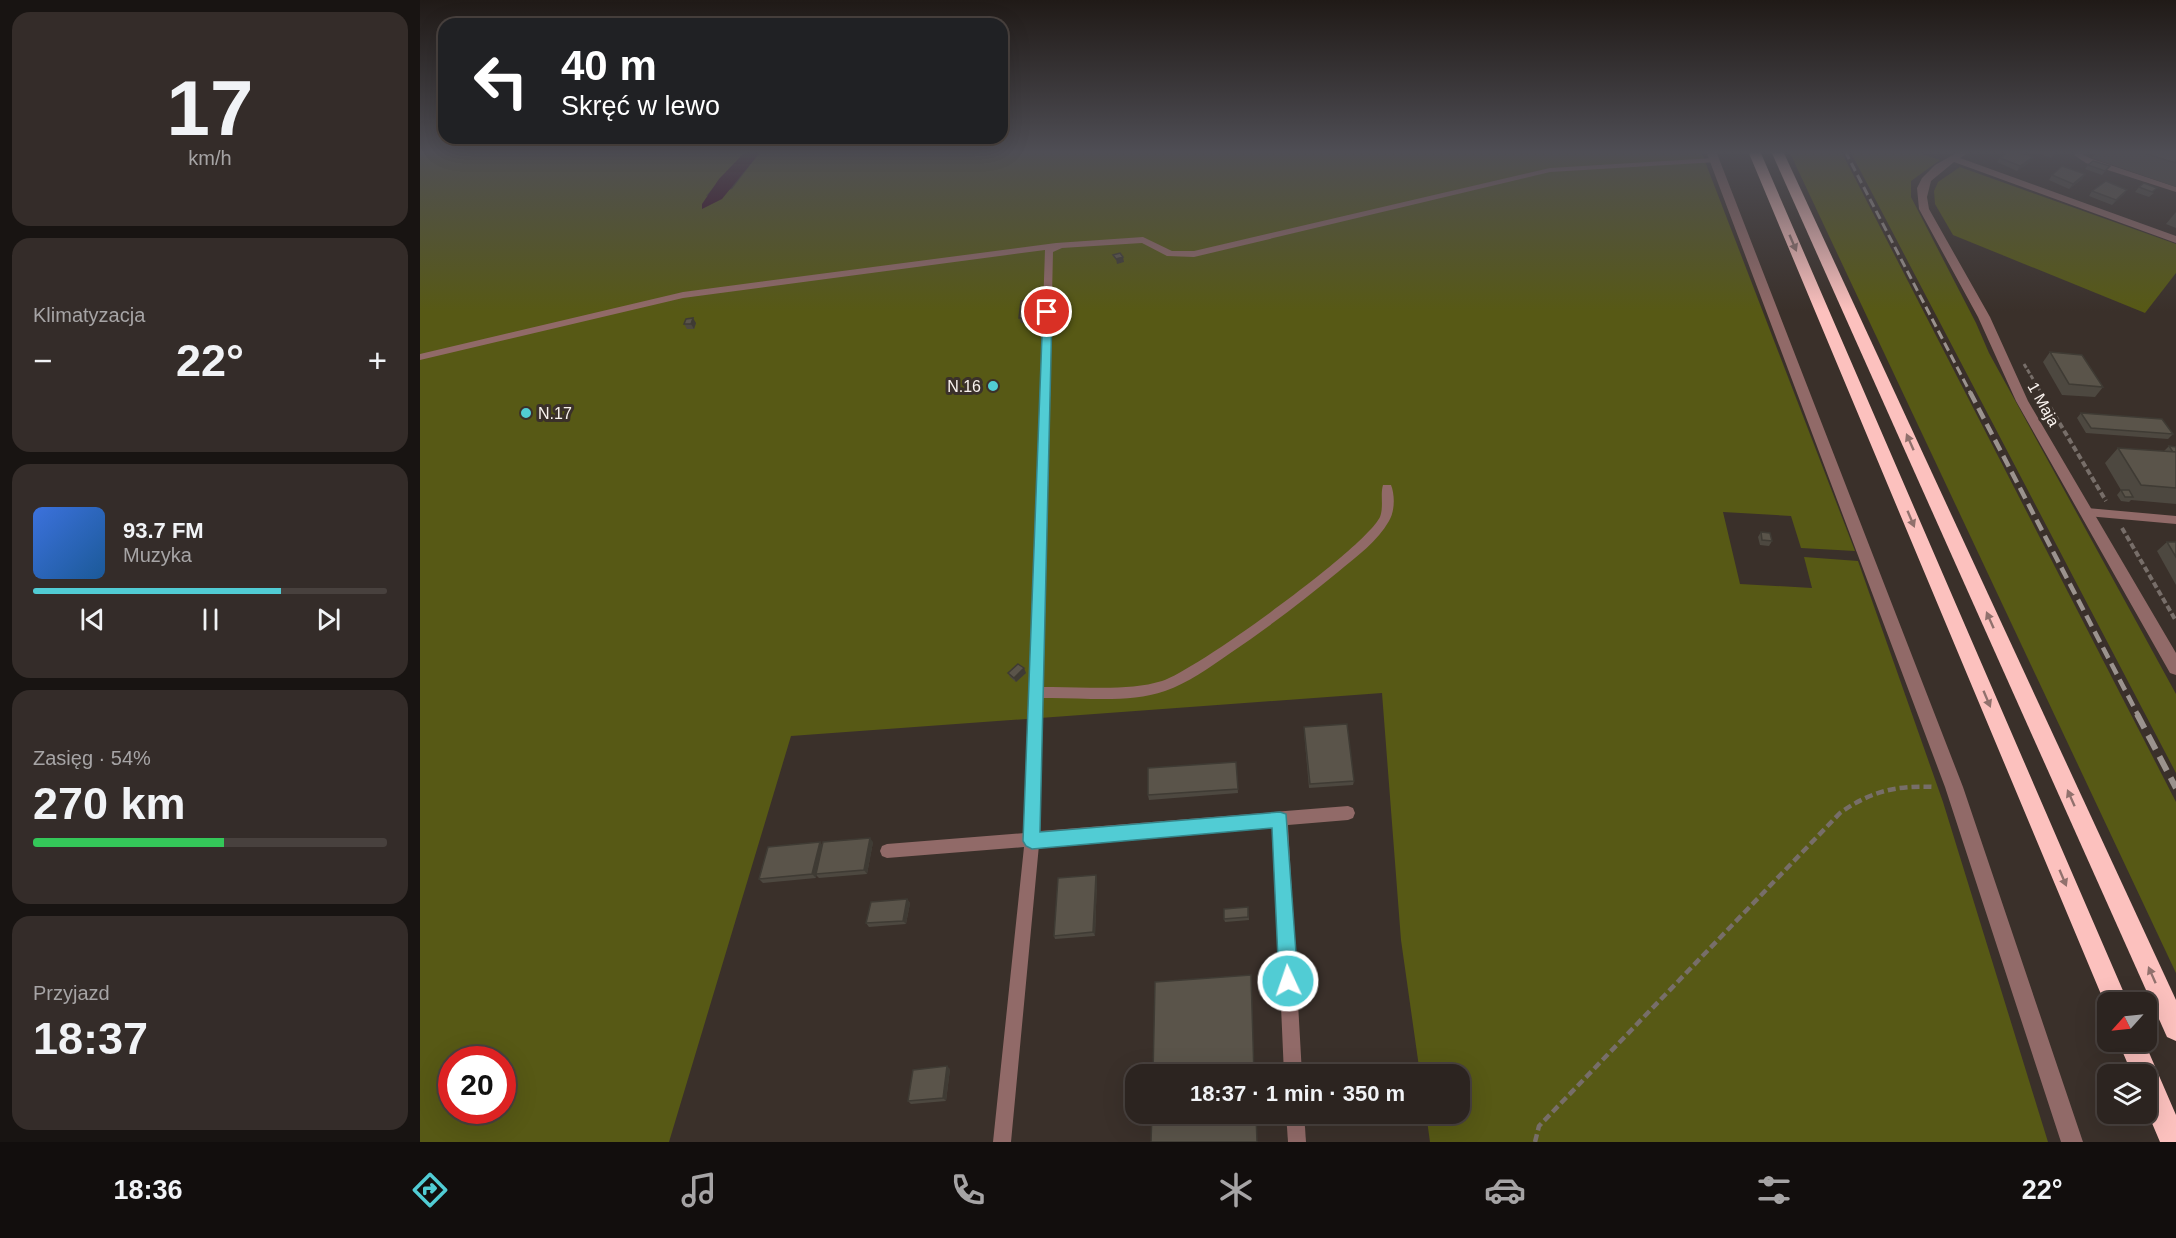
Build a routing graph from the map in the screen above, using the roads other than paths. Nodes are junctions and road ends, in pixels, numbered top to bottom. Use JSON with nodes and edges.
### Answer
{"nodes":[{"id":1,"x":1405,"y":204,"type":"edge"},
{"id":2,"x":1731,"y":204,"type":"edge"},
{"id":3,"x":1777,"y":204,"type":"edge"},
{"id":4,"x":1801,"y":204,"type":"edge"},
{"id":5,"x":1922,"y":204,"type":"edge"},
{"id":6,"x":2078,"y":204,"type":"edge"},
{"id":7,"x":2176,"y":240,"type":"edge"},
{"id":8,"x":1060,"y":246,"type":"junction"},
{"id":9,"x":420,"y":357,"type":"edge"},
{"id":10,"x":1387,"y":488,"type":"dead end"},
{"id":11,"x":2087,"y":512,"type":"junction"},
{"id":12,"x":2176,"y":520,"type":"edge"},
{"id":13,"x":2176,"y":668,"type":"edge"},
{"id":14,"x":1035,"y":693,"type":"junction"},
{"id":15,"x":1348,"y":813,"type":"dead end"},
{"id":16,"x":1280,"y":819,"type":"junction"},
{"id":17,"x":1032,"y":841,"type":"junction"},
{"id":18,"x":886,"y":851,"type":"dead end"},
{"id":19,"x":2111,"y":992,"type":"edge"},
{"id":20,"x":2176,"y":1028,"type":"edge"},
{"id":21,"x":1292,"y":1064,"type":"edge"},
{"id":22,"x":2157,"y":1101,"type":"edge"},
{"id":23,"x":1296,"y":1124,"type":"edge"},
{"id":24,"x":1002,"y":1142,"type":"edge"},
{"id":25,"x":1297,"y":1142,"type":"edge"},
{"id":26,"x":2072,"y":1142,"type":"edge"},
{"id":27,"x":2174,"y":1142,"type":"edge"}],
"edges":[{"from":1,"to":8,"type":"lane"},
{"from":2,"to":26,"type":"street"},
{"from":3,"to":19,"type":"highway","one_way":true},
{"from":20,"to":4,"type":"highway","one_way":true},
{"from":5,"to":11,"type":"street","name":"1 Maja"},
{"from":6,"to":7,"type":"street"},
{"from":8,"to":9,"type":"lane"},
{"from":8,"to":14,"type":"lane"},
{"from":10,"to":14,"type":"lane"},
{"from":11,"to":12,"type":"lane"},
{"from":11,"to":13,"type":"street","name":"1 Maja"},
{"from":14,"to":17,"type":"lane"},
{"from":15,"to":16,"type":"lane"},
{"from":16,"to":17,"type":"lane"},
{"from":16,"to":21,"type":"lane"},
{"from":17,"to":18,"type":"lane"},
{"from":17,"to":24,"type":"lane"},
{"from":22,"to":27,"type":"highway"},
{"from":23,"to":25,"type":"lane"}]}
